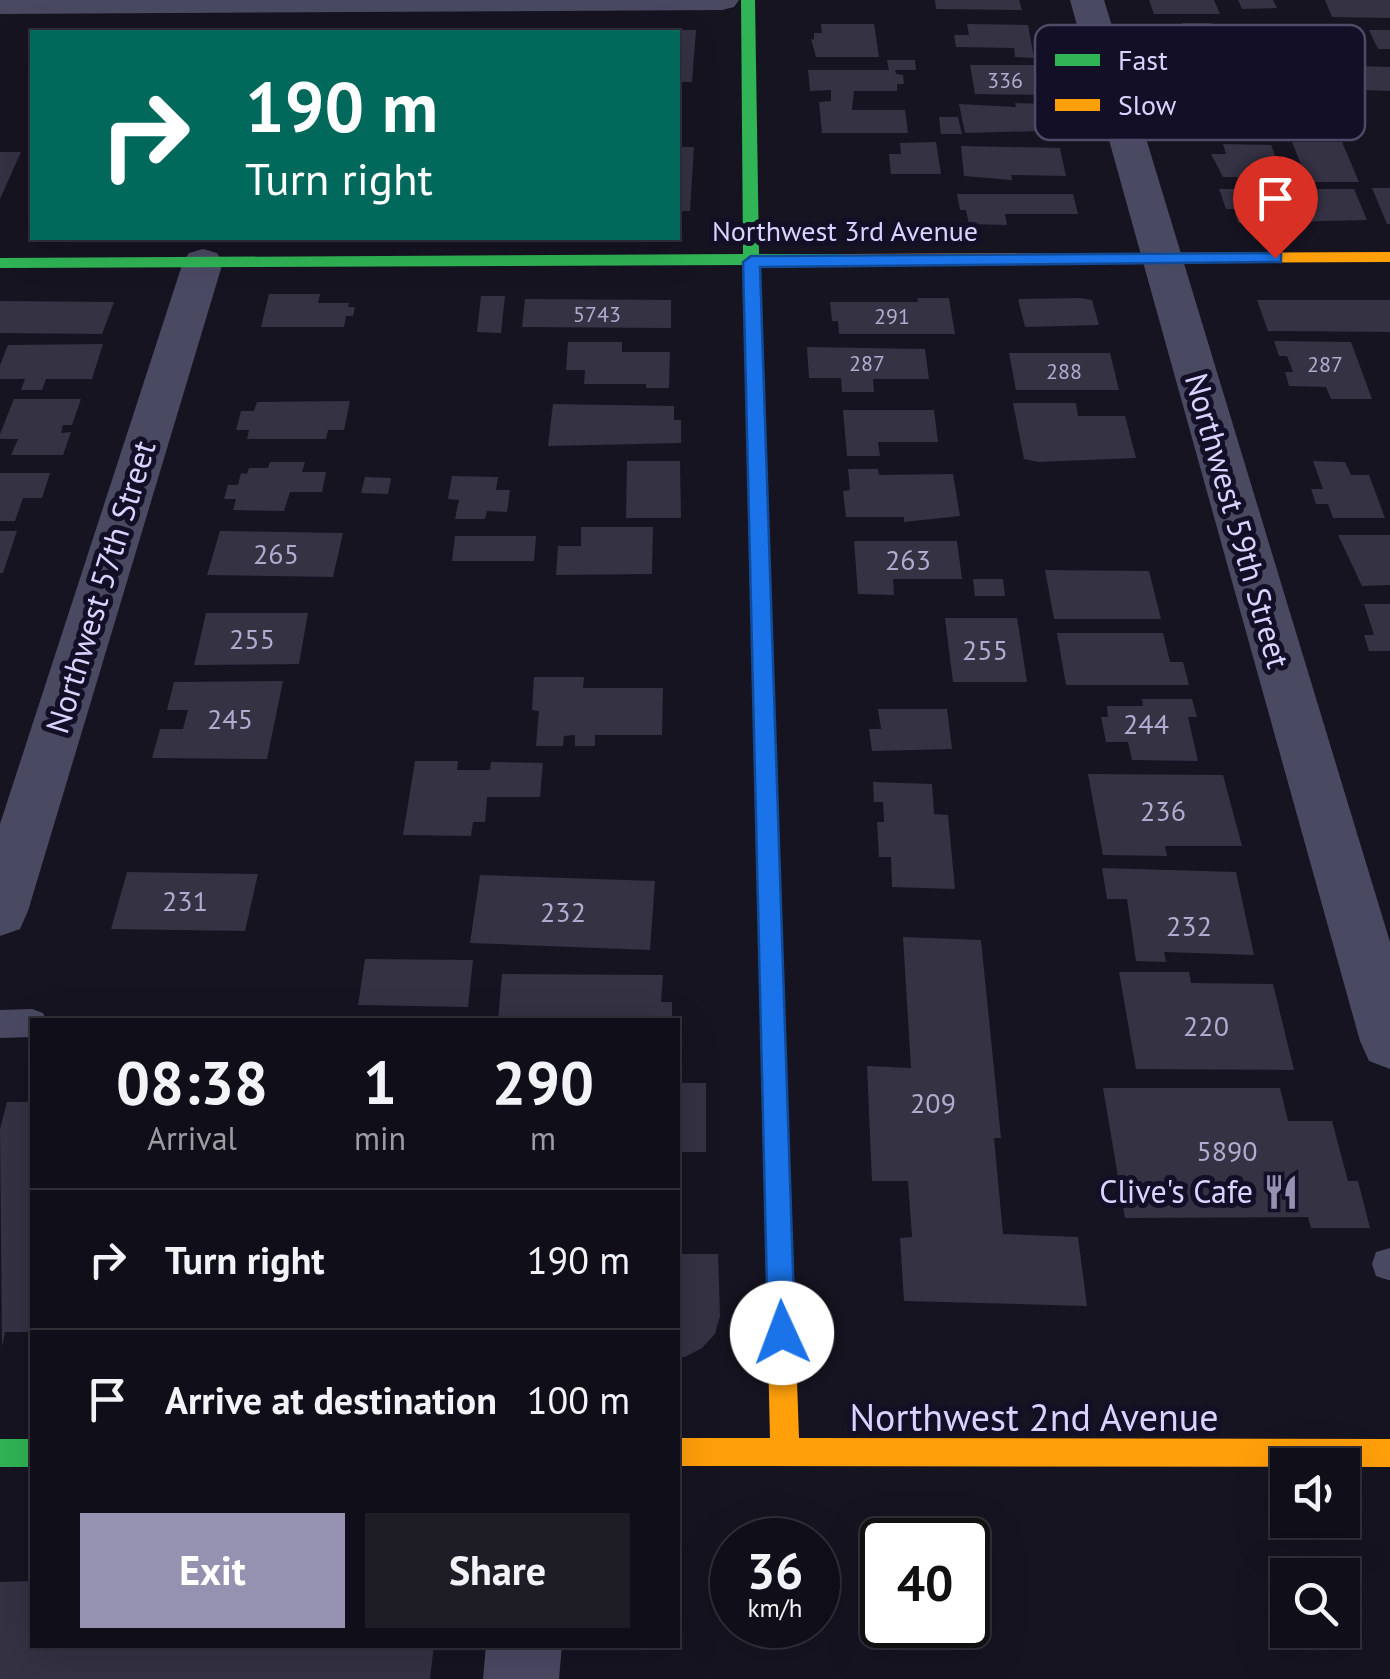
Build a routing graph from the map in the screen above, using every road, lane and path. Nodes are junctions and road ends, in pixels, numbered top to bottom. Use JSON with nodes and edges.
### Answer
{"nodes":[{"id":1,"x":722,"y":0,"type":"edge"},
{"id":2,"x":748,"y":0,"type":"edge"},
{"id":3,"x":1086,"y":0,"type":"edge"},
{"id":4,"x":0,"y":4,"type":"edge"},
{"id":5,"x":1093,"y":25,"type":"edge"},
{"id":6,"x":1126,"y":140,"type":"edge"},
{"id":7,"x":1390,"y":258,"type":"edge"},
{"id":8,"x":1160,"y":259,"type":"junction"},
{"id":9,"x":0,"y":262,"type":"edge"},
{"id":10,"x":203,"y":262,"type":"junction"},
{"id":11,"x":751,"y":262,"type":"junction"},
{"id":12,"x":0,"y":911,"type":"edge"},
{"id":13,"x":30,"y":1023,"type":"edge"},
{"id":14,"x":0,"y":1024,"type":"edge"},
{"id":15,"x":1390,"y":1042,"type":"edge"},
{"id":16,"x":680,"y":1452,"type":"edge"},
{"id":17,"x":785,"y":1452,"type":"junction"},
{"id":18,"x":0,"y":1453,"type":"edge"},
{"id":19,"x":30,"y":1453,"type":"edge"},
{"id":20,"x":1390,"y":1453,"type":"edge"},
{"id":21,"x":524,"y":1648,"type":"edge"},
{"id":22,"x":521,"y":1679,"type":"edge"}],
"edges":[{"from":1,"to":4,"type":"street"},
{"from":2,"to":11,"type":"street"},
{"from":3,"to":5,"type":"street","name":"Northwest 59th Street"},
{"from":6,"to":8,"type":"street","name":"Northwest 59th Street"},
{"from":7,"to":8,"type":"street","name":"Northwest 3rd Avenue"},
{"from":8,"to":11,"type":"street","name":"Northwest 3rd Avenue"},
{"from":8,"to":15,"type":"street","name":"Northwest 59th Street"},
{"from":9,"to":10,"type":"street","name":"Northwest 3rd Avenue"},
{"from":10,"to":11,"type":"street","name":"Northwest 3rd Avenue"},
{"from":10,"to":12,"type":"street","name":"Northwest 57th Street"},
{"from":11,"to":17,"type":"street"},
{"from":13,"to":14,"type":"lane"},
{"from":16,"to":17,"type":"street","name":"Northwest 2nd Avenue"},
{"from":17,"to":20,"type":"street","name":"Northwest 2nd Avenue"},
{"from":18,"to":19,"type":"street"},
{"from":21,"to":22,"type":"street"}]}
